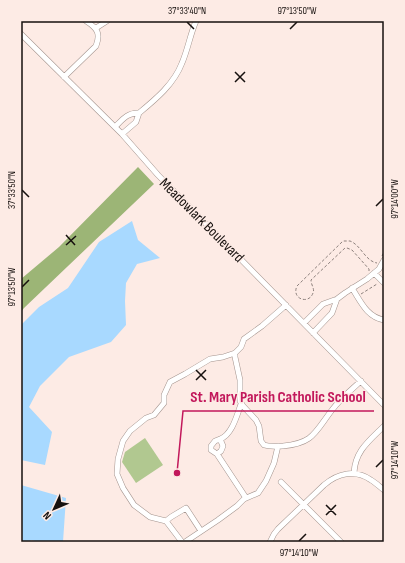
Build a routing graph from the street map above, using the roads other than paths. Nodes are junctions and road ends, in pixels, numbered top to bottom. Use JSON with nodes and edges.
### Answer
{"nodes":[{"id":1,"x":86,"y":21,"type":"edge"},
{"id":2,"x":108,"y":21,"type":"edge"},
{"id":3,"x":196,"y":21,"type":"edge"},
{"id":4,"x":96,"y":28,"type":"junction"},
{"id":5,"x":21,"y":34,"type":"edge"},
{"id":6,"x":64,"y":77,"type":"junction"},
{"id":7,"x":139,"y":113,"type":"junction"},
{"id":8,"x":115,"y":127,"type":"junction"},
{"id":9,"x":122,"y":134,"type":"junction"},
{"id":10,"x":383,"y":259,"type":"edge"},
{"id":11,"x":372,"y":273,"type":"junction"},
{"id":12,"x":382,"y":282,"type":"edge"},
{"id":13,"x":352,"y":288,"type":"junction"},
{"id":14,"x":338,"y":299,"type":"junction"},
{"id":15,"x":286,"y":305,"type":"junction"},
{"id":16,"x":384,"y":320,"type":"edge"},
{"id":17,"x":304,"y":323,"type":"junction"},
{"id":18,"x":313,"y":333,"type":"junction"},
{"id":19,"x":235,"y":353,"type":"junction"},
{"id":20,"x":361,"y":381,"type":"junction"},
{"id":21,"x":241,"y":404,"type":"junction"},
{"id":22,"x":384,"y":405,"type":"edge"},
{"id":23,"x":384,"y":426,"type":"edge"},
{"id":24,"x":220,"y":439,"type":"junction"},
{"id":25,"x":278,"y":446,"type":"junction"},
{"id":26,"x":217,"y":454,"type":"junction"},
{"id":27,"x":354,"y":474,"type":"junction"},
{"id":28,"x":281,"y":482,"type":"dead end"},
{"id":29,"x":384,"y":490,"type":"edge"},
{"id":30,"x":246,"y":498,"type":"junction"},
{"id":31,"x":304,"y":504,"type":"junction"},
{"id":32,"x":166,"y":521,"type":"junction"},
{"id":33,"x":201,"y":531,"type":"junction"},
{"id":34,"x":182,"y":542,"type":"edge"},
{"id":35,"x":185,"y":542,"type":"edge"},
{"id":36,"x":270,"y":542,"type":"edge"},
{"id":37,"x":341,"y":542,"type":"edge"}],
"edges":[{"from":1,"to":4,"type":"street"},
{"from":2,"to":4,"type":"street"},
{"from":3,"to":7,"type":"street"},
{"from":4,"to":6,"type":"street"},
{"from":5,"to":6,"type":"street","name":"Meadowlark Boulevard"},
{"from":6,"to":8,"type":"street","name":"Meadowlark Boulevard"},
{"from":7,"to":8,"type":"street"},
{"from":7,"to":9,"type":"street"},
{"from":8,"to":9,"type":"street","name":"Meadowlark Boulevard"},
{"from":9,"to":15,"type":"street","name":"Meadowlark Boulevard"},
{"from":10,"to":11,"type":"street"},
{"from":11,"to":12,"type":"street"},
{"from":11,"to":13,"type":"street"},
{"from":13,"to":14,"type":"street"},
{"from":13,"to":16,"type":"street"},
{"from":14,"to":17,"type":"street"},
{"from":14,"to":18,"type":"street"},
{"from":15,"to":17,"type":"street","name":"Meadowlark Boulevard"},
{"from":15,"to":19,"type":"street"},
{"from":17,"to":18,"type":"street","name":"Meadowlark Boulevard"},
{"from":18,"to":20,"type":"street","name":"Meadowlark Boulevard"},
{"from":19,"to":21,"type":"street"},
{"from":19,"to":32,"type":"street"},
{"from":20,"to":22,"type":"street","name":"Meadowlark Boulevard"},
{"from":20,"to":25,"type":"street"},
{"from":21,"to":24,"type":"street"},
{"from":21,"to":25,"type":"street"},
{"from":23,"to":27,"type":"street"},
{"from":24,"to":26,"type":"street"},
{"from":24,"to":26,"type":"street"},
{"from":25,"to":30,"type":"street"},
{"from":26,"to":30,"type":"street"},
{"from":27,"to":29,"type":"street"},
{"from":27,"to":31,"type":"street"},
{"from":28,"to":31,"type":"street"},
{"from":30,"to":33,"type":"street"},
{"from":31,"to":36,"type":"street"},
{"from":31,"to":37,"type":"street"},
{"from":32,"to":33,"type":"street"},
{"from":32,"to":34,"type":"street"},
{"from":33,"to":35,"type":"street"}]}
